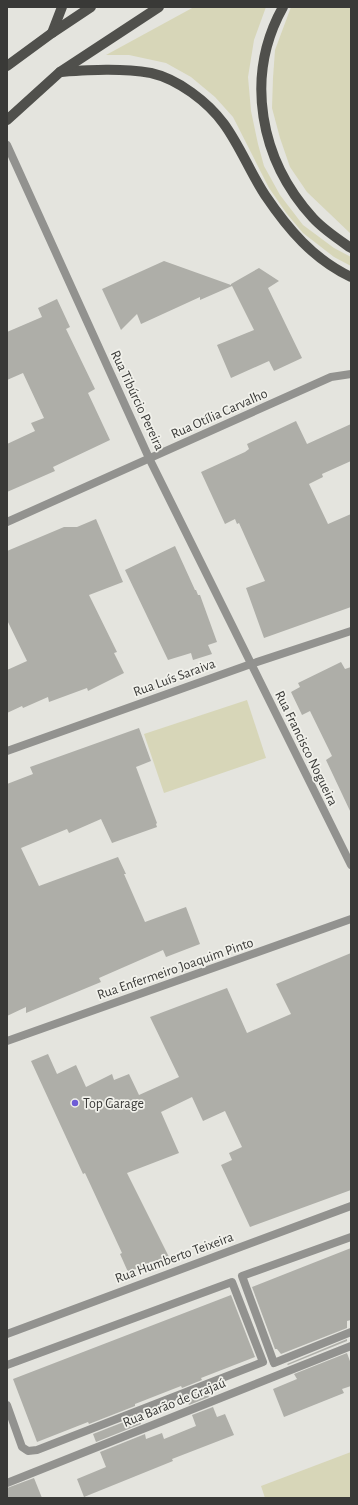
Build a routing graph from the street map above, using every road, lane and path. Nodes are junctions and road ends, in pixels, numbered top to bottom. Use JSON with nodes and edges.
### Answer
{"nodes":[{"id":1,"x":62,"y":7,"type":"edge"},
{"id":2,"x":91,"y":7,"type":"edge"},
{"id":3,"x":159,"y":7,"type":"edge"},
{"id":4,"x":283,"y":7,"type":"edge"},
{"id":5,"x":52,"y":32,"type":"junction"},
{"id":6,"x":7,"y":66,"type":"edge"},
{"id":7,"x":60,"y":72,"type":"junction"},
{"id":8,"x":7,"y":120,"type":"edge"},
{"id":9,"x":7,"y":145,"type":"edge"},
{"id":10,"x":351,"y":248,"type":"edge"},
{"id":11,"x":351,"y":278,"type":"edge"},
{"id":12,"x":351,"y":374,"type":"edge"},
{"id":13,"x":149,"y":458,"type":"junction"},
{"id":14,"x":7,"y":522,"type":"edge"},
{"id":15,"x":351,"y":631,"type":"edge"},
{"id":16,"x":251,"y":664,"type":"junction"},
{"id":17,"x":7,"y":751,"type":"edge"},
{"id":18,"x":351,"y":865,"type":"edge"},
{"id":19,"x":351,"y":919,"type":"edge"},
{"id":20,"x":7,"y":1041,"type":"edge"},
{"id":21,"x":351,"y":1206,"type":"edge"},
{"id":22,"x":351,"y":1237,"type":"edge"},
{"id":23,"x":351,"y":1332,"type":"edge"},
{"id":24,"x":7,"y":1334,"type":"edge"},
{"id":25,"x":351,"y":1346,"type":"edge"},
{"id":26,"x":7,"y":1365,"type":"edge"},
{"id":27,"x":7,"y":1405,"type":"edge"},
{"id":28,"x":7,"y":1483,"type":"edge"}],
"edges":[{"from":1,"to":5,"type":"main road"},
{"from":2,"to":5,"type":"main road"},
{"from":3,"to":7,"type":"main road"},
{"from":4,"to":10,"type":"main road"},
{"from":5,"to":6,"type":"main road"},
{"from":7,"to":8,"type":"main road"},
{"from":7,"to":11,"type":"main road"},
{"from":9,"to":13,"type":"street","name":"Rua Tibúrcio Pereira"},
{"from":12,"to":13,"type":"street","name":"Rua Otília Carvalho"},
{"from":13,"to":14,"type":"street","name":"Rua Otília Carvalho"},
{"from":13,"to":16,"type":"street","name":"Rua Tibúrcio Pereira"},
{"from":15,"to":16,"type":"street","name":"Rua Luís Saraiva"},
{"from":16,"to":17,"type":"street","name":"Rua Luís Saraiva"},
{"from":16,"to":18,"type":"street","name":"Rua Francisco Nogueira"},
{"from":19,"to":20,"type":"street","name":"Rua Enfermeiro Joaquim Pinto"},
{"from":21,"to":24,"type":"street","name":"Rua Humberto Teixeira"},
{"from":22,"to":23,"type":"street"},
{"from":25,"to":28,"type":"street","name":"Rua Barão de Grajaú"},
{"from":26,"to":27,"type":"street"}]}
